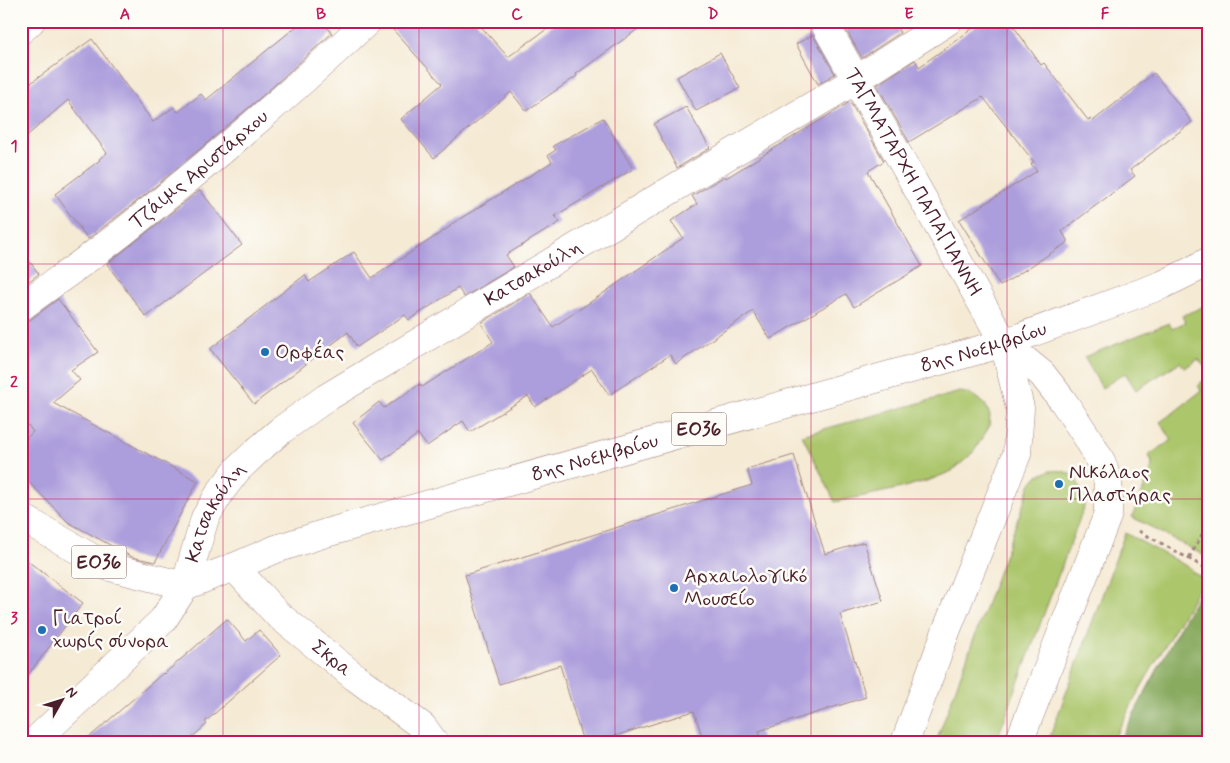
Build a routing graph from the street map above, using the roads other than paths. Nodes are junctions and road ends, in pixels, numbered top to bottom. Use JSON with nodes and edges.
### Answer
{"nodes":[{"id":1,"x":31,"y":21,"type":"edge"},
{"id":2,"x":368,"y":21,"type":"edge"},
{"id":3,"x":823,"y":21,"type":"edge"},
{"id":4,"x":948,"y":21,"type":"edge"},
{"id":5,"x":21,"y":30,"type":"edge"},
{"id":6,"x":856,"y":80,"type":"junction"},
{"id":7,"x":1209,"y":261,"type":"edge"},
{"id":8,"x":21,"y":307,"type":"edge"},
{"id":9,"x":1004,"y":343,"type":"junction"},
{"id":10,"x":21,"y":517,"type":"edge"},
{"id":11,"x":234,"y":567,"type":"junction"},
{"id":12,"x":185,"y":586,"type":"junction"},
{"id":13,"x":34,"y":742,"type":"edge"},
{"id":14,"x":434,"y":742,"type":"edge"},
{"id":15,"x":905,"y":742,"type":"edge"},
{"id":16,"x":1019,"y":742,"type":"edge"}],
"edges":[{"from":1,"to":5,"type":"street"},
{"from":2,"to":8,"type":"street","name":"Τζάιμς Αριστάρχου"},
{"from":3,"to":6,"type":"street","name":"ΤΑΓΜΑΤΑΡΧΗ ΠΑΠΑΓΙΑΝΝΗ"},
{"from":4,"to":6,"type":"street","name":"Κατσακούλη"},
{"from":6,"to":9,"type":"street","name":"ΤΑΓΜΑΤΑΡΧΗ ΠΑΠΑΓΙΑΝΝΗ"},
{"from":6,"to":12,"type":"street","name":"Κατσακούλη"},
{"from":7,"to":9,"type":"street","name":"8ης Νοεμβρίου","number":"ΕΟ36"},
{"from":9,"to":11,"type":"street","name":"8ης Νοεμβρίου","number":"ΕΟ36"},
{"from":9,"to":15,"type":"street"},
{"from":9,"to":16,"type":"street"},
{"from":10,"to":12,"type":"street","number":"ΕΟ36"},
{"from":11,"to":12,"type":"street","name":"8ης Νοεμβρίου","number":"ΕΟ36"},
{"from":11,"to":14,"type":"street","name":"Σκρα"},
{"from":12,"to":13,"type":"street"}]}
